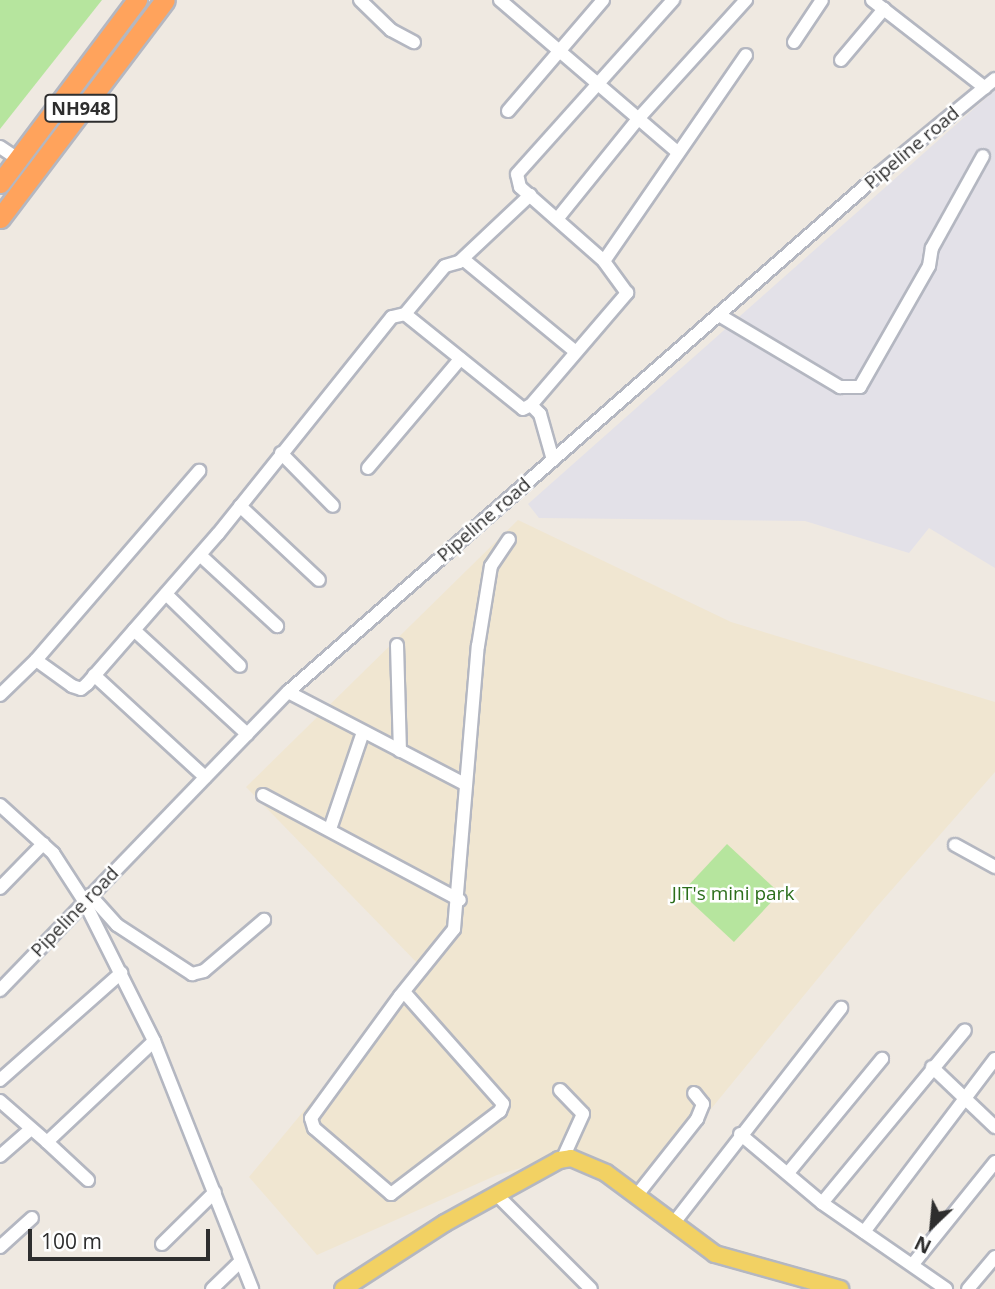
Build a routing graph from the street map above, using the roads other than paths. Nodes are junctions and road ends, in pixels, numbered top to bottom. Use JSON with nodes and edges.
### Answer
{"nodes":[{"id":1,"x":137,"y":0,"type":"edge"},
{"id":2,"x":165,"y":0,"type":"edge"},
{"id":3,"x":360,"y":0,"type":"edge"},
{"id":4,"x":500,"y":0,"type":"edge"},
{"id":5,"x":603,"y":0,"type":"edge"},
{"id":6,"x":673,"y":0,"type":"edge"},
{"id":7,"x":746,"y":0,"type":"edge"},
{"id":8,"x":822,"y":0,"type":"edge"},
{"id":9,"x":872,"y":0,"type":"edge"},
{"id":10,"x":884,"y":9,"type":"junction"},
{"id":11,"x":414,"y":42,"type":"dead end"},
{"id":12,"x":794,"y":42,"type":"dead end"},
{"id":13,"x":559,"y":52,"type":"junction"},
{"id":14,"x":746,"y":55,"type":"dead end"},
{"id":15,"x":841,"y":60,"type":"dead end"},
{"id":16,"x":596,"y":83,"type":"junction"},
{"id":17,"x":990,"y":83,"type":"edge"},
{"id":18,"x":508,"y":111,"type":"dead end"},
{"id":19,"x":638,"y":119,"type":"junction"},
{"id":20,"x":0,"y":146,"type":"edge"},
{"id":21,"x":676,"y":151,"type":"junction"},
{"id":22,"x":983,"y":156,"type":"dead end"},
{"id":23,"x":18,"y":159,"type":"junction"},
{"id":24,"x":0,"y":183,"type":"edge"},
{"id":25,"x":530,"y":195,"type":"junction"},
{"id":26,"x":0,"y":218,"type":"edge"},
{"id":27,"x":558,"y":218,"type":"junction"},
{"id":28,"x":463,"y":259,"type":"junction"},
{"id":29,"x":604,"y":261,"type":"junction"},
{"id":30,"x":405,"y":314,"type":"junction"},
{"id":31,"x":719,"y":315,"type":"junction"},
{"id":32,"x":576,"y":352,"type":"junction"},
{"id":33,"x":460,"y":359,"type":"junction"},
{"id":34,"x":531,"y":405,"type":"junction"},
{"id":35,"x":281,"y":453,"type":"junction"},
{"id":36,"x":553,"y":460,"type":"junction"},
{"id":37,"x":368,"y":468,"type":"dead end"},
{"id":38,"x":199,"y":471,"type":"dead end"},
{"id":39,"x":240,"y":506,"type":"junction"},
{"id":40,"x":333,"y":506,"type":"dead end"},
{"id":41,"x":509,"y":539,"type":"dead end"},
{"id":42,"x":200,"y":555,"type":"junction"},
{"id":43,"x":319,"y":580,"type":"dead end"},
{"id":44,"x":166,"y":594,"type":"junction"},
{"id":45,"x":277,"y":626,"type":"dead end"},
{"id":46,"x":134,"y":630,"type":"junction"},
{"id":47,"x":397,"y":645,"type":"dead end"},
{"id":48,"x":36,"y":660,"type":"junction"},
{"id":49,"x":240,"y":666,"type":"dead end"},
{"id":50,"x":94,"y":676,"type":"junction"},
{"id":51,"x":288,"y":692,"type":"junction"},
{"id":52,"x":0,"y":695,"type":"edge"},
{"id":53,"x":363,"y":732,"type":"junction"},
{"id":54,"x":247,"y":734,"type":"junction"},
{"id":55,"x":400,"y":751,"type":"junction"},
{"id":56,"x":205,"y":777,"type":"junction"},
{"id":57,"x":463,"y":783,"type":"junction"},
{"id":58,"x":262,"y":795,"type":"dead end"},
{"id":59,"x":0,"y":805,"type":"edge"},
{"id":60,"x":330,"y":829,"type":"junction"},
{"id":61,"x":43,"y":844,"type":"junction"},
{"id":62,"x":955,"y":845,"type":"dead end"},
{"id":63,"x":995,"y":867,"type":"edge"},
{"id":64,"x":0,"y":888,"type":"edge"},
{"id":65,"x":87,"y":898,"type":"junction"},
{"id":66,"x":460,"y":900,"type":"junction"},
{"id":67,"x":264,"y":920,"type":"dead end"},
{"id":68,"x":121,"y":973,"type":"junction"},
{"id":69,"x":0,"y":990,"type":"edge"},
{"id":70,"x":404,"y":992,"type":"junction"},
{"id":71,"x":841,"y":1008,"type":"dead end"},
{"id":72,"x":965,"y":1030,"type":"dead end"},
{"id":73,"x":154,"y":1041,"type":"junction"},
{"id":74,"x":882,"y":1059,"type":"dead end"},
{"id":75,"x":995,"y":1059,"type":"edge"},
{"id":76,"x":932,"y":1067,"type":"junction"},
{"id":77,"x":0,"y":1080,"type":"edge"},
{"id":78,"x":560,"y":1090,"type":"dead end"},
{"id":79,"x":694,"y":1093,"type":"dead end"},
{"id":80,"x":966,"y":1100,"type":"junction"},
{"id":81,"x":0,"y":1101,"type":"edge"},
{"id":82,"x":995,"y":1127,"type":"edge"},
{"id":83,"x":31,"y":1129,"type":"junction"},
{"id":84,"x":740,"y":1134,"type":"junction"},
{"id":85,"x":47,"y":1142,"type":"junction"},
{"id":86,"x":0,"y":1156,"type":"edge"},
{"id":87,"x":562,"y":1160,"type":"junction"},
{"id":88,"x":995,"y":1162,"type":"edge"},
{"id":89,"x":788,"y":1173,"type":"junction"},
{"id":90,"x":88,"y":1180,"type":"dead end"},
{"id":91,"x":215,"y":1192,"type":"junction"},
{"id":92,"x":496,"y":1194,"type":"junction"},
{"id":93,"x":636,"y":1195,"type":"junction"},
{"id":94,"x":822,"y":1203,"type":"junction"},
{"id":95,"x":32,"y":1218,"type":"dead end"},
{"id":96,"x":673,"y":1224,"type":"junction"},
{"id":97,"x":864,"y":1232,"type":"junction"},
{"id":98,"x":162,"y":1244,"type":"dead end"},
{"id":99,"x":0,"y":1247,"type":"edge"},
{"id":100,"x":995,"y":1257,"type":"edge"},
{"id":101,"x":240,"y":1262,"type":"junction"},
{"id":102,"x":913,"y":1264,"type":"junction"},
{"id":103,"x":820,"y":1286,"type":"edge"},
{"id":104,"x":212,"y":1289,"type":"edge"},
{"id":105,"x":252,"y":1289,"type":"edge"},
{"id":106,"x":343,"y":1289,"type":"edge"},
{"id":107,"x":591,"y":1289,"type":"edge"},
{"id":108,"x":839,"y":1289,"type":"edge"},
{"id":109,"x":946,"y":1289,"type":"edge"},
{"id":110,"x":968,"y":1289,"type":"edge"}],
"edges":[{"from":1,"to":23,"type":"highway","number":"NH948"},
{"from":2,"to":26,"type":"highway","number":"NH948"},
{"from":3,"to":11,"type":"street"},
{"from":4,"to":13,"type":"street"},
{"from":5,"to":13,"type":"street"},
{"from":6,"to":16,"type":"street"},
{"from":7,"to":19,"type":"street"},
{"from":8,"to":12,"type":"street"},
{"from":9,"to":10,"type":"street"},
{"from":10,"to":15,"type":"street"},
{"from":10,"to":17,"type":"street"},
{"from":13,"to":16,"type":"street"},
{"from":13,"to":18,"type":"street"},
{"from":14,"to":21,"type":"street"},
{"from":16,"to":19,"type":"street"},
{"from":16,"to":25,"type":"street"},
{"from":17,"to":31,"type":"street","name":"Pipeline road"},
{"from":19,"to":21,"type":"street"},
{"from":19,"to":27,"type":"street"},
{"from":20,"to":23,"type":"street"},
{"from":21,"to":29,"type":"street"},
{"from":22,"to":31,"type":"street"},
{"from":23,"to":24,"type":"highway","number":"NH948"},
{"from":25,"to":27,"type":"street"},
{"from":25,"to":28,"type":"street"},
{"from":27,"to":29,"type":"street"},
{"from":28,"to":30,"type":"street"},
{"from":28,"to":32,"type":"street"},
{"from":29,"to":32,"type":"street"},
{"from":30,"to":33,"type":"street"},
{"from":30,"to":35,"type":"street"},
{"from":31,"to":36,"type":"street","name":"Pipeline road"},
{"from":32,"to":34,"type":"street"},
{"from":33,"to":34,"type":"street"},
{"from":33,"to":37,"type":"street"},
{"from":34,"to":36,"type":"street"},
{"from":35,"to":39,"type":"street"},
{"from":35,"to":40,"type":"street"},
{"from":36,"to":51,"type":"street","name":"Pipeline road"},
{"from":38,"to":48,"type":"street"},
{"from":39,"to":42,"type":"street"},
{"from":39,"to":43,"type":"street"},
{"from":41,"to":57,"type":"street"},
{"from":42,"to":44,"type":"street"},
{"from":42,"to":45,"type":"street"},
{"from":44,"to":46,"type":"street"},
{"from":44,"to":49,"type":"street"},
{"from":46,"to":50,"type":"street"},
{"from":46,"to":54,"type":"street"},
{"from":47,"to":55,"type":"street"},
{"from":48,"to":50,"type":"street"},
{"from":48,"to":52,"type":"street"},
{"from":50,"to":56,"type":"street"},
{"from":51,"to":53,"type":"street"},
{"from":51,"to":54,"type":"street","name":"Pipeline road"},
{"from":53,"to":55,"type":"street"},
{"from":53,"to":60,"type":"street"},
{"from":54,"to":56,"type":"street","name":"Pipeline road"},
{"from":55,"to":57,"type":"street"},
{"from":56,"to":65,"type":"street","name":"Pipeline road"},
{"from":57,"to":66,"type":"street"},
{"from":58,"to":60,"type":"street"},
{"from":59,"to":61,"type":"street"},
{"from":60,"to":66,"type":"street"},
{"from":61,"to":64,"type":"street"},
{"from":61,"to":65,"type":"street"},
{"from":62,"to":63,"type":"street"},
{"from":65,"to":67,"type":"street"},
{"from":65,"to":68,"type":"street"},
{"from":65,"to":69,"type":"street","name":"Pipeline road"},
{"from":66,"to":70,"type":"street"},
{"from":68,"to":73,"type":"street"},
{"from":68,"to":77,"type":"street"},
{"from":70,"to":70,"type":"street"},
{"from":71,"to":84,"type":"street"},
{"from":72,"to":76,"type":"street"},
{"from":73,"to":85,"type":"street"},
{"from":73,"to":91,"type":"street"},
{"from":74,"to":89,"type":"street"},
{"from":75,"to":80,"type":"street"},
{"from":76,"to":80,"type":"street"},
{"from":76,"to":94,"type":"street"},
{"from":78,"to":87,"type":"street"},
{"from":79,"to":93,"type":"street"},
{"from":80,"to":82,"type":"street"},
{"from":80,"to":97,"type":"street"},
{"from":81,"to":83,"type":"street"},
{"from":83,"to":85,"type":"street"},
{"from":83,"to":86,"type":"street"},
{"from":84,"to":89,"type":"street"},
{"from":84,"to":96,"type":"street"},
{"from":85,"to":90,"type":"street"},
{"from":87,"to":92,"type":"main road"},
{"from":87,"to":93,"type":"main road"},
{"from":88,"to":102,"type":"street"},
{"from":89,"to":94,"type":"street"},
{"from":91,"to":98,"type":"street"},
{"from":91,"to":101,"type":"street"},
{"from":92,"to":106,"type":"main road"},
{"from":92,"to":107,"type":"street"},
{"from":93,"to":96,"type":"main road"},
{"from":94,"to":97,"type":"street"},
{"from":95,"to":99,"type":"street"},
{"from":96,"to":103,"type":"main road"},
{"from":97,"to":102,"type":"street"},
{"from":100,"to":110,"type":"street"},
{"from":101,"to":104,"type":"street"},
{"from":101,"to":105,"type":"street"},
{"from":102,"to":109,"type":"street"},
{"from":103,"to":108,"type":"main road"}]}
